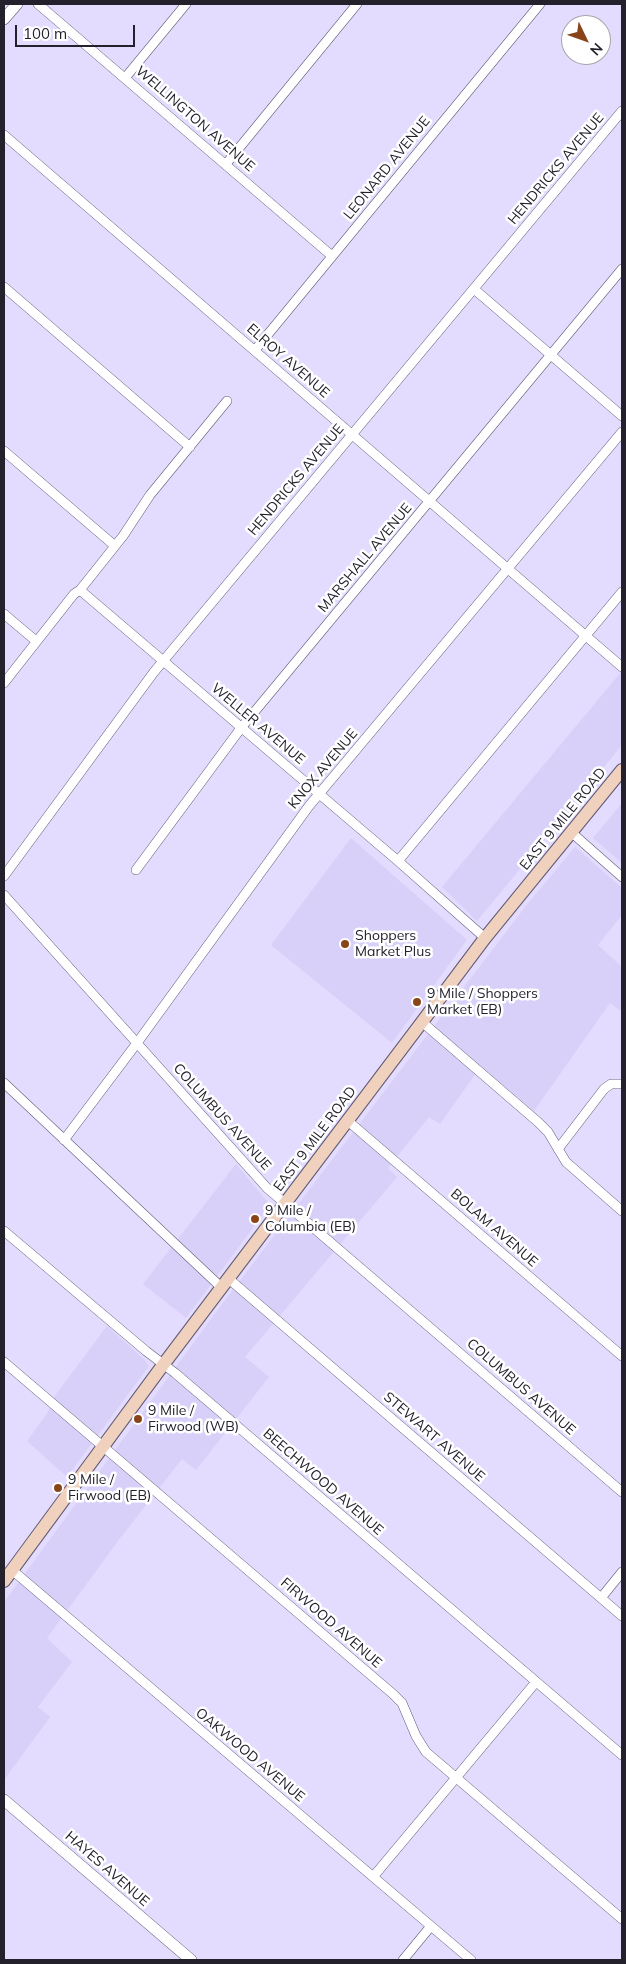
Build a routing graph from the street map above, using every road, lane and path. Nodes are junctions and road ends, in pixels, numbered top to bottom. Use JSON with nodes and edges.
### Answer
{"nodes":[{"id":1,"x":17,"y":4,"type":"edge"},
{"id":2,"x":38,"y":4,"type":"edge"},
{"id":3,"x":186,"y":4,"type":"edge"},
{"id":4,"x":357,"y":4,"type":"edge"},
{"id":5,"x":540,"y":4,"type":"edge"},
{"id":6,"x":4,"y":19,"type":"edge"},
{"id":7,"x":125,"y":78,"type":"junction"},
{"id":8,"x":622,"y":111,"type":"edge"},
{"id":9,"x":4,"y":135,"type":"edge"},
{"id":10,"x":226,"y":164,"type":"junction"},
{"id":11,"x":332,"y":256,"type":"junction"},
{"id":12,"x":622,"y":268,"type":"edge"},
{"id":13,"x":4,"y":287,"type":"edge"},
{"id":14,"x":474,"y":289,"type":"junction"},
{"id":15,"x":255,"y":350,"type":"junction"},
{"id":16,"x":550,"y":354,"type":"junction"},
{"id":17,"x":227,"y":401,"type":"dead end"},
{"id":18,"x":622,"y":416,"type":"edge"},
{"id":19,"x":622,"y":432,"type":"edge"},
{"id":20,"x":352,"y":435,"type":"junction"},
{"id":21,"x":190,"y":447,"type":"junction"},
{"id":22,"x":4,"y":450,"type":"edge"},
{"id":23,"x":430,"y":501,"type":"junction"},
{"id":24,"x":115,"y":546,"type":"junction"},
{"id":25,"x":509,"y":569,"type":"junction"},
{"id":26,"x":80,"y":590,"type":"junction"},
{"id":27,"x":622,"y":592,"type":"edge"},
{"id":28,"x":4,"y":614,"type":"edge"},
{"id":29,"x":586,"y":636,"type":"junction"},
{"id":30,"x":36,"y":641,"type":"junction"},
{"id":31,"x":163,"y":662,"type":"junction"},
{"id":32,"x":622,"y":667,"type":"edge"},
{"id":33,"x":4,"y":683,"type":"edge"},
{"id":34,"x":241,"y":728,"type":"junction"},
{"id":35,"x":622,"y":770,"type":"edge"},
{"id":36,"x":319,"y":795,"type":"junction"},
{"id":37,"x":571,"y":832,"type":"junction"},
{"id":38,"x":398,"y":861,"type":"junction"},
{"id":39,"x":136,"y":870,"type":"dead end"},
{"id":40,"x":4,"y":876,"type":"edge"},
{"id":41,"x":622,"y":877,"type":"edge"},
{"id":42,"x":4,"y":896,"type":"edge"},
{"id":43,"x":486,"y":938,"type":"junction"},
{"id":44,"x":422,"y":1022,"type":"junction"},
{"id":45,"x":137,"y":1043,"type":"junction"},
{"id":46,"x":4,"y":1083,"type":"edge"},
{"id":47,"x":622,"y":1084,"type":"edge"},
{"id":48,"x":348,"y":1121,"type":"junction"},
{"id":49,"x":64,"y":1140,"type":"junction"},
{"id":50,"x":558,"y":1149,"type":"junction"},
{"id":51,"x":285,"y":1204,"type":"junction"},
{"id":52,"x":622,"y":1211,"type":"edge"},
{"id":53,"x":4,"y":1231,"type":"edge"},
{"id":54,"x":225,"y":1283,"type":"junction"},
{"id":55,"x":622,"y":1356,"type":"edge"},
{"id":56,"x":4,"y":1362,"type":"edge"},
{"id":57,"x":163,"y":1365,"type":"junction"},
{"id":58,"x":103,"y":1446,"type":"junction"},
{"id":59,"x":622,"y":1492,"type":"edge"},
{"id":60,"x":12,"y":1570,"type":"junction"},
{"id":61,"x":622,"y":1572,"type":"edge"},
{"id":62,"x":4,"y":1581,"type":"edge"},
{"id":63,"x":601,"y":1598,"type":"junction"},
{"id":64,"x":622,"y":1616,"type":"edge"},
{"id":65,"x":536,"y":1682,"type":"junction"},
{"id":66,"x":622,"y":1755,"type":"edge"},
{"id":67,"x":457,"y":1778,"type":"junction"},
{"id":68,"x":4,"y":1800,"type":"edge"},
{"id":69,"x":373,"y":1877,"type":"junction"},
{"id":70,"x":622,"y":1919,"type":"edge"},
{"id":71,"x":431,"y":1926,"type":"junction"},
{"id":72,"x":191,"y":1960,"type":"edge"},
{"id":73,"x":402,"y":1960,"type":"edge"},
{"id":74,"x":471,"y":1960,"type":"edge"}],
"edges":[{"from":1,"to":6,"type":"street"},
{"from":2,"to":7,"type":"street","name":"WELLINGTON AVENUE"},
{"from":3,"to":7,"type":"street"},
{"from":4,"to":10,"type":"street"},
{"from":5,"to":11,"type":"street","name":"LEONARD AVENUE"},
{"from":7,"to":10,"type":"street","name":"WELLINGTON AVENUE"},
{"from":8,"to":14,"type":"street","name":"HENDRICKS AVENUE"},
{"from":9,"to":15,"type":"street","name":"ELROY AVENUE"},
{"from":10,"to":11,"type":"street","name":"WELLINGTON AVENUE"},
{"from":11,"to":15,"type":"street","name":"LEONARD AVENUE"},
{"from":12,"to":16,"type":"street","name":"MARSHALL AVENUE"},
{"from":13,"to":21,"type":"street"},
{"from":14,"to":16,"type":"street"},
{"from":14,"to":20,"type":"street","name":"HENDRICKS AVENUE"},
{"from":15,"to":20,"type":"street","name":"ELROY AVENUE"},
{"from":16,"to":18,"type":"street"},
{"from":16,"to":23,"type":"street","name":"MARSHALL AVENUE"},
{"from":17,"to":21,"type":"street"},
{"from":19,"to":25,"type":"street","name":"KNOX AVENUE"},
{"from":20,"to":23,"type":"street","name":"ELROY AVENUE"},
{"from":20,"to":31,"type":"street","name":"HENDRICKS AVENUE"},
{"from":21,"to":24,"type":"street"},
{"from":22,"to":24,"type":"street"},
{"from":23,"to":25,"type":"street","name":"ELROY AVENUE"},
{"from":23,"to":34,"type":"street","name":"MARSHALL AVENUE"},
{"from":24,"to":26,"type":"street"},
{"from":25,"to":29,"type":"street","name":"ELROY AVENUE"},
{"from":25,"to":36,"type":"street","name":"KNOX AVENUE"},
{"from":26,"to":30,"type":"street"},
{"from":26,"to":31,"type":"street","name":"WELLER AVENUE"},
{"from":27,"to":29,"type":"street"},
{"from":28,"to":30,"type":"street"},
{"from":29,"to":32,"type":"street","name":"ELROY AVENUE"},
{"from":29,"to":38,"type":"street"},
{"from":30,"to":33,"type":"street"},
{"from":31,"to":34,"type":"street","name":"WELLER AVENUE"},
{"from":31,"to":40,"type":"street","name":"HENDRICKS AVENUE"},
{"from":34,"to":36,"type":"street","name":"WELLER AVENUE"},
{"from":34,"to":39,"type":"street","name":"MARSHALL AVENUE"},
{"from":35,"to":37,"type":"main road","name":"EAST 9 MILE ROAD"},
{"from":36,"to":38,"type":"street","name":"WELLER AVENUE"},
{"from":36,"to":45,"type":"street","name":"KNOX AVENUE"},
{"from":37,"to":41,"type":"street"},
{"from":37,"to":43,"type":"main road","name":"EAST 9 MILE ROAD"},
{"from":38,"to":43,"type":"street","name":"WELLER AVENUE"},
{"from":42,"to":45,"type":"street","name":"COLUMBUS AVENUE"},
{"from":43,"to":44,"type":"main road","name":"EAST 9 MILE ROAD"},
{"from":44,"to":48,"type":"main road","name":"EAST 9 MILE ROAD"},
{"from":44,"to":50,"type":"street"},
{"from":45,"to":49,"type":"street","name":"KNOX AVENUE"},
{"from":45,"to":51,"type":"street","name":"COLUMBUS AVENUE"},
{"from":46,"to":49,"type":"street","name":"STEWART AVENUE"},
{"from":47,"to":50,"type":"street"},
{"from":48,"to":51,"type":"main road","name":"EAST 9 MILE ROAD"},
{"from":48,"to":55,"type":"street","name":"BOLAM AVENUE"},
{"from":49,"to":54,"type":"street","name":"STEWART AVENUE"},
{"from":50,"to":52,"type":"street"},
{"from":51,"to":54,"type":"main road","name":"EAST 9 MILE ROAD"},
{"from":51,"to":59,"type":"street","name":"COLUMBUS AVENUE"},
{"from":53,"to":57,"type":"street","name":"BEECHWOOD AVENUE"},
{"from":54,"to":57,"type":"main road","name":"EAST 9 MILE ROAD"},
{"from":54,"to":63,"type":"street","name":"STEWART AVENUE"},
{"from":56,"to":58,"type":"street","name":"FIRWOOD AVENUE"},
{"from":57,"to":58,"type":"main road","name":"EAST 9 MILE ROAD"},
{"from":57,"to":65,"type":"street","name":"BEECHWOOD AVENUE"},
{"from":58,"to":60,"type":"main road","name":"EAST 9 MILE ROAD"},
{"from":58,"to":67,"type":"street","name":"FIRWOOD AVENUE"},
{"from":60,"to":62,"type":"main road","name":"EAST 9 MILE ROAD"},
{"from":60,"to":69,"type":"street","name":"OAKWOOD AVENUE"},
{"from":61,"to":63,"type":"street"},
{"from":63,"to":64,"type":"street","name":"STEWART AVENUE"},
{"from":65,"to":66,"type":"street","name":"BEECHWOOD AVENUE"},
{"from":65,"to":67,"type":"street"},
{"from":67,"to":69,"type":"street"},
{"from":67,"to":70,"type":"street","name":"FIRWOOD AVENUE"},
{"from":68,"to":72,"type":"street","name":"HAYES AVENUE"},
{"from":69,"to":71,"type":"street","name":"OAKWOOD AVENUE"},
{"from":71,"to":73,"type":"street"},
{"from":71,"to":74,"type":"street","name":"OAKWOOD AVENUE"}]}
